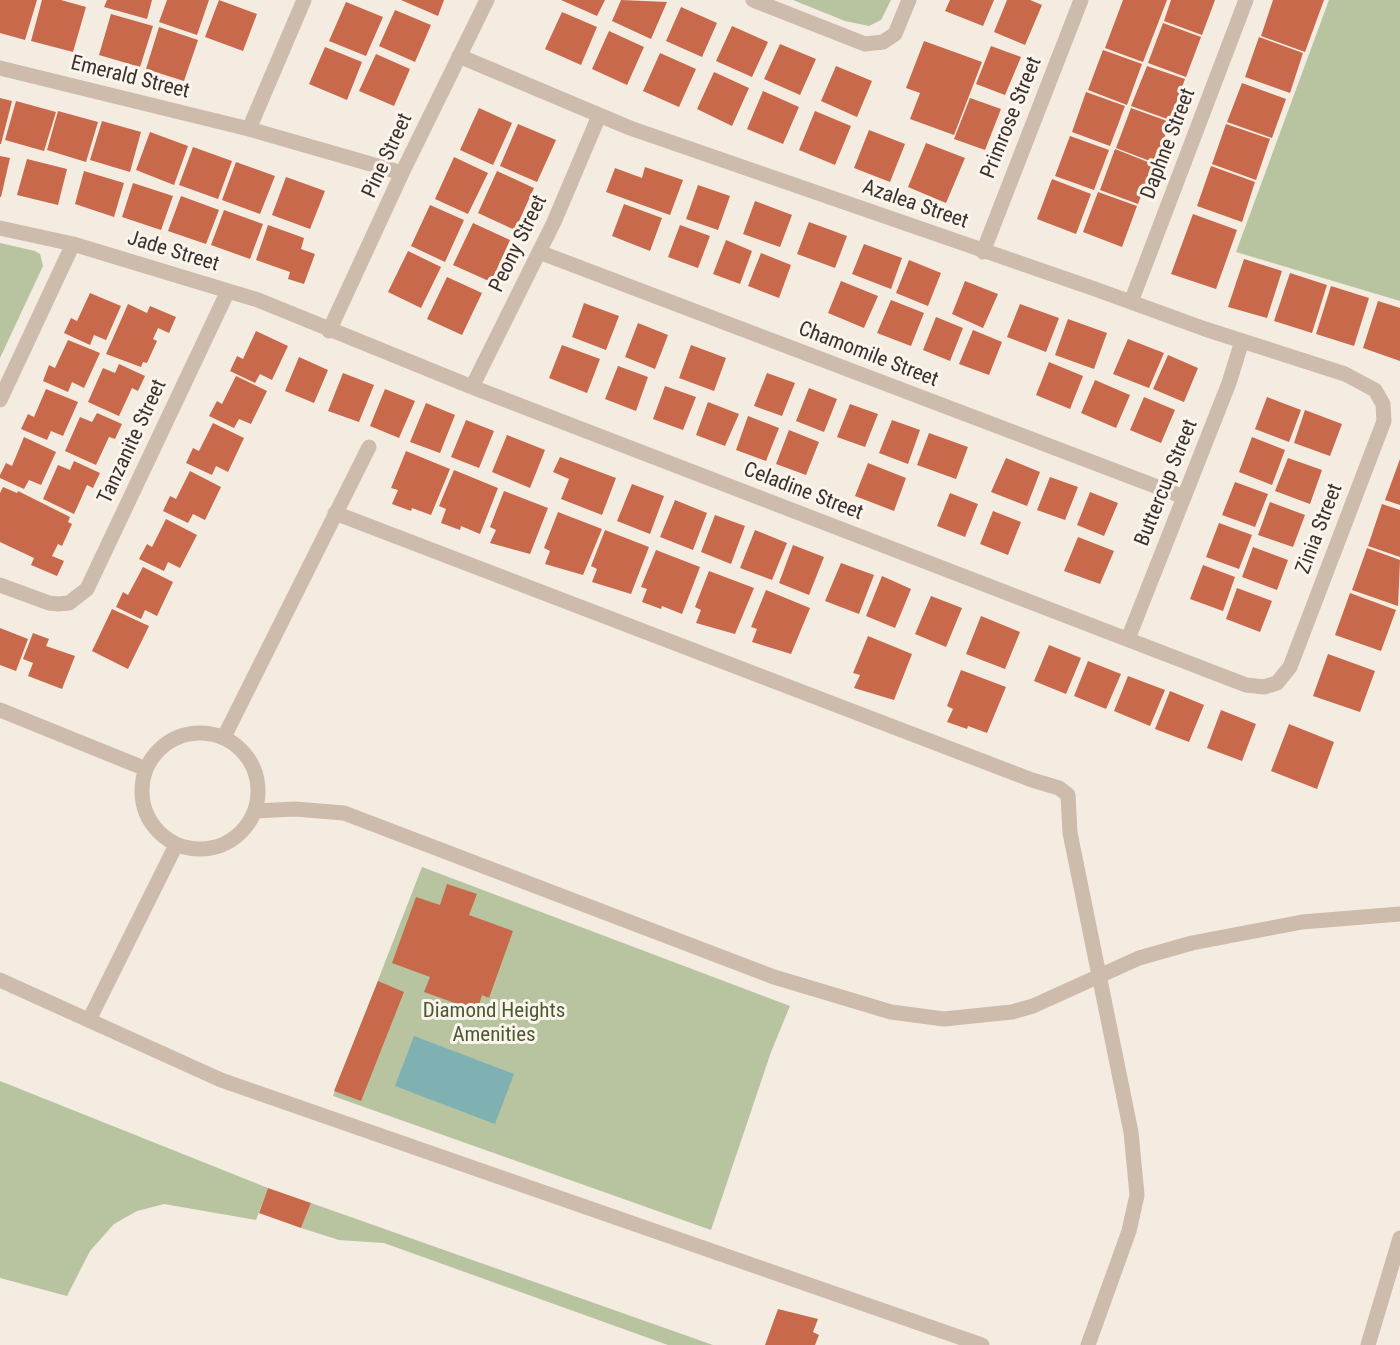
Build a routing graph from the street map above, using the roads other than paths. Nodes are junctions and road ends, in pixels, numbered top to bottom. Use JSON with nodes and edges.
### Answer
{"nodes":[{"id":1,"x":304,"y":0,"type":"edge"},
{"id":2,"x":487,"y":0,"type":"edge"},
{"id":3,"x":753,"y":0,"type":"edge"},
{"id":4,"x":909,"y":0,"type":"edge"},
{"id":5,"x":1081,"y":0,"type":"edge"},
{"id":6,"x":1246,"y":0,"type":"edge"},
{"id":7,"x":785,"y":5,"type":"edge"},
{"id":8,"x":459,"y":56,"type":"junction"},
{"id":9,"x":0,"y":68,"type":"edge"},
{"id":10,"x":599,"y":116,"type":"junction"},
{"id":11,"x":249,"y":129,"type":"junction"},
{"id":12,"x":402,"y":173,"type":"junction"},
{"id":13,"x":0,"y":228,"type":"edge"},
{"id":14,"x":73,"y":244,"type":"junction"},
{"id":15,"x":539,"y":252,"type":"junction"},
{"id":16,"x":982,"y":252,"type":"junction"},
{"id":17,"x":228,"y":291,"type":"junction"},
{"id":18,"x":1131,"y":302,"type":"junction"},
{"id":19,"x":329,"y":331,"type":"junction"},
{"id":20,"x":1242,"y":341,"type":"junction"},
{"id":21,"x":1361,"y":381,"type":"joint"},
{"id":22,"x":472,"y":387,"type":"junction"},
{"id":23,"x":0,"y":400,"type":"edge"},
{"id":24,"x":369,"y":447,"type":"dead end"},
{"id":25,"x":1184,"y":497,"type":"junction"},
{"id":26,"x":334,"y":513,"type":"junction"},
{"id":27,"x":0,"y":585,"type":"edge"},
{"id":28,"x":1128,"y":639,"type":"junction"},
{"id":29,"x":1264,"y":687,"type":"joint"},
{"id":30,"x":0,"y":710,"type":"edge"},
{"id":31,"x":224,"y":737,"type":"junction"},
{"id":32,"x":146,"y":769,"type":"junction"},
{"id":33,"x":255,"y":811,"type":"junction"},
{"id":34,"x":176,"y":844,"type":"junction"},
{"id":35,"x":1400,"y":914,"type":"edge"},
{"id":36,"x":1100,"y":974,"type":"junction"},
{"id":37,"x":0,"y":980,"type":"edge"},
{"id":38,"x":89,"y":1020,"type":"junction"},
{"id":39,"x":1400,"y":1238,"type":"edge"},
{"id":40,"x":981,"y":1345,"type":"edge"},
{"id":41,"x":1088,"y":1345,"type":"edge"},
{"id":42,"x":1368,"y":1345,"type":"edge"}],
"edges":[{"from":1,"to":11,"type":"street"},
{"from":2,"to":8,"type":"street","name":"Pine Street"},
{"from":3,"to":7,"type":"street"},
{"from":4,"to":7,"type":"street"},
{"from":5,"to":16,"type":"street","name":"Primrose Street"},
{"from":6,"to":18,"type":"street","name":"Daphne Street"},
{"from":8,"to":10,"type":"street","name":"Azalea Street"},
{"from":8,"to":12,"type":"street","name":"Pine Street"},
{"from":9,"to":11,"type":"street","name":"Emerald Street"},
{"from":10,"to":15,"type":"street","name":"Peony Street"},
{"from":10,"to":16,"type":"street","name":"Azalea Street"},
{"from":11,"to":12,"type":"street","name":"Emerald Street"},
{"from":12,"to":19,"type":"street","name":"Pine Street"},
{"from":13,"to":14,"type":"street","name":"Jade Street"},
{"from":14,"to":17,"type":"street","name":"Jade Street"},
{"from":14,"to":23,"type":"street"},
{"from":15,"to":22,"type":"street","name":"Peony Street"},
{"from":15,"to":25,"type":"street","name":"Chamomile Street"},
{"from":16,"to":18,"type":"street","name":"Azalea Street"},
{"from":17,"to":19,"type":"street","name":"Jade Street"},
{"from":17,"to":27,"type":"street","name":"Tanzanite Street"},
{"from":18,"to":20,"type":"street","name":"Azalea Street"},
{"from":19,"to":22,"type":"street","name":"Celadine Street"},
{"from":20,"to":21,"type":"street","name":"Azalea Street"},
{"from":20,"to":25,"type":"street","name":"Buttercup Street"},
{"from":21,"to":29,"type":"street","name":"Zinia Street"},
{"from":22,"to":28,"type":"street","name":"Celadine Street"},
{"from":24,"to":26,"type":"street"},
{"from":25,"to":28,"type":"street","name":"Buttercup Street"},
{"from":26,"to":31,"type":"street"},
{"from":26,"to":36,"type":"street"},
{"from":28,"to":29,"type":"street","name":"Celadine Street"},
{"from":30,"to":32,"type":"street"},
{"from":31,"to":32,"type":"street"},
{"from":31,"to":33,"type":"street"},
{"from":32,"to":34,"type":"street"},
{"from":33,"to":34,"type":"street"},
{"from":33,"to":36,"type":"street"},
{"from":34,"to":38,"type":"street"},
{"from":35,"to":36,"type":"street"},
{"from":36,"to":41,"type":"street"},
{"from":37,"to":38,"type":"street"},
{"from":38,"to":40,"type":"street"},
{"from":39,"to":42,"type":"street"}]}
